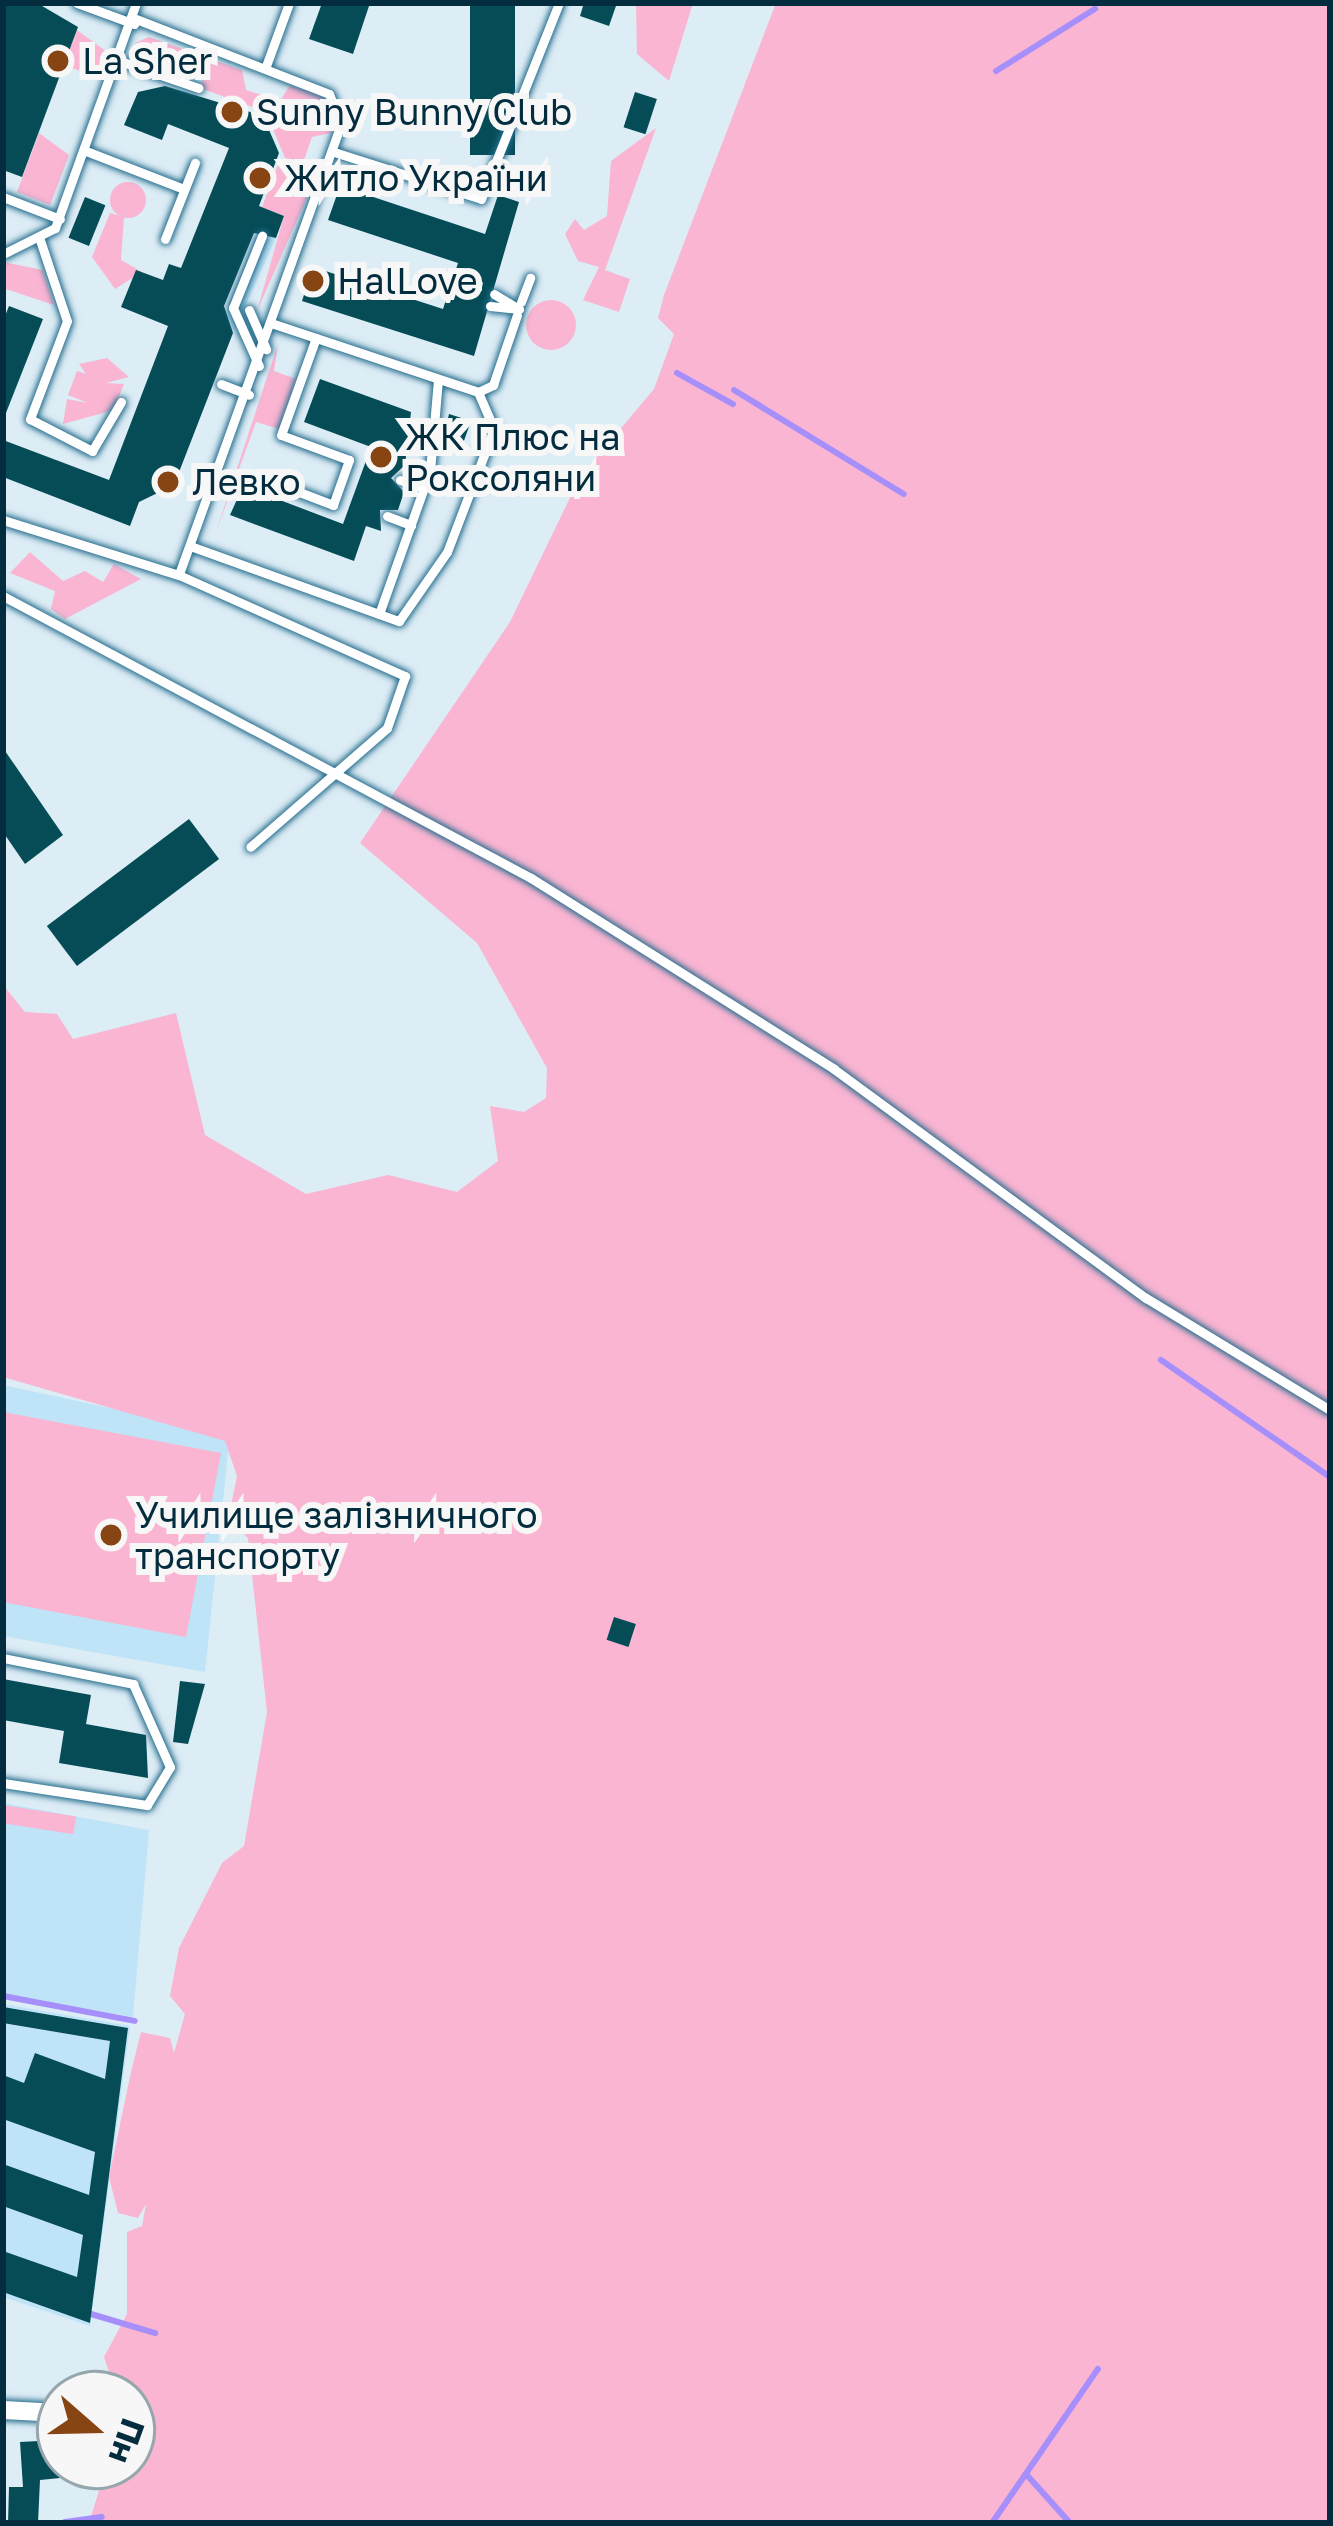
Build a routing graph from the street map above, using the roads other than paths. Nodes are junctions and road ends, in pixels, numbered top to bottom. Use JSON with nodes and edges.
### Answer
{"nodes":[{"id":1,"x":77,"y":3,"type":"edge"},
{"id":2,"x":136,"y":3,"type":"edge"},
{"id":3,"x":289,"y":3,"type":"edge"},
{"id":4,"x":559,"y":3,"type":"edge"},
{"id":5,"x":135,"y":22,"type":"junction"},
{"id":6,"x":120,"y":61,"type":"junction"},
{"id":7,"x":266,"y":67,"type":"junction"},
{"id":8,"x":199,"y":88,"type":"dead end"},
{"id":9,"x":86,"y":151,"type":"junction"},
{"id":10,"x":334,"y":152,"type":"junction"},
{"id":11,"x":195,"y":163,"type":"dead end"},
{"id":12,"x":184,"y":189,"type":"junction"},
{"id":13,"x":3,"y":197,"type":"edge"},
{"id":14,"x":60,"y":219,"type":"junction"},
{"id":15,"x":262,"y":236,"type":"dead end"},
{"id":16,"x":165,"y":239,"type":"dead end"},
{"id":17,"x":40,"y":240,"type":"junction"},
{"id":18,"x":3,"y":254,"type":"edge"},
{"id":19,"x":530,"y":278,"type":"dead end"},
{"id":20,"x":494,"y":294,"type":"dead end"},
{"id":21,"x":521,"y":302,"type":"junction"},
{"id":22,"x":490,"y":306,"type":"dead end"},
{"id":23,"x":248,"y":310,"type":"dead end"},
{"id":24,"x":517,"y":315,"type":"junction"},
{"id":25,"x":274,"y":324,"type":"junction"},
{"id":26,"x":316,"y":338,"type":"junction"},
{"id":27,"x":266,"y":349,"type":"junction"},
{"id":28,"x":260,"y":366,"type":"junction"},
{"id":29,"x":438,"y":379,"type":"junction"},
{"id":30,"x":221,"y":384,"type":"dead end"},
{"id":31,"x":478,"y":392,"type":"junction"},
{"id":32,"x":249,"y":394,"type":"junction"},
{"id":33,"x":121,"y":402,"type":"dead end"},
{"id":34,"x":400,"y":480,"type":"dead end"},
{"id":35,"x":424,"y":488,"type":"junction"},
{"id":36,"x":294,"y":490,"type":"dead end"},
{"id":37,"x":387,"y":516,"type":"dead end"},
{"id":38,"x":3,"y":520,"type":"edge"},
{"id":39,"x":411,"y":525,"type":"junction"},
{"id":40,"x":193,"y":547,"type":"junction"},
{"id":41,"x":179,"y":575,"type":"junction"},
{"id":42,"x":3,"y":596,"type":"edge"},
{"id":43,"x":379,"y":614,"type":"junction"},
{"id":44,"x":330,"y":778,"type":"junction"},
{"id":45,"x":250,"y":847,"type":"dead end"},
{"id":46,"x":1330,"y":1410,"type":"edge"},
{"id":47,"x":3,"y":1658,"type":"edge"},
{"id":48,"x":3,"y":1783,"type":"edge"},
{"id":49,"x":3,"y":2410,"type":"edge"},
{"id":50,"x":36,"y":2412,"type":"edge"}],
"edges":[{"from":1,"to":5,"type":"lane"},
{"from":2,"to":5,"type":"lane"},
{"from":3,"to":7,"type":"lane"},
{"from":4,"to":10,"type":"lane"},
{"from":5,"to":6,"type":"lane"},
{"from":5,"to":7,"type":"lane"},
{"from":6,"to":8,"type":"lane"},
{"from":6,"to":9,"type":"lane"},
{"from":7,"to":10,"type":"lane"},
{"from":9,"to":12,"type":"lane"},
{"from":9,"to":14,"type":"lane"},
{"from":10,"to":25,"type":"lane"},
{"from":11,"to":12,"type":"lane"},
{"from":12,"to":16,"type":"lane"},
{"from":13,"to":14,"type":"lane"},
{"from":14,"to":17,"type":"lane"},
{"from":15,"to":28,"type":"lane"},
{"from":17,"to":18,"type":"lane"},
{"from":17,"to":33,"type":"lane"},
{"from":19,"to":21,"type":"lane"},
{"from":20,"to":21,"type":"lane"},
{"from":21,"to":24,"type":"lane"},
{"from":22,"to":24,"type":"lane"},
{"from":23,"to":27,"type":"lane"},
{"from":24,"to":31,"type":"lane"},
{"from":25,"to":26,"type":"lane"},
{"from":25,"to":27,"type":"lane"},
{"from":26,"to":29,"type":"lane"},
{"from":26,"to":36,"type":"lane"},
{"from":27,"to":28,"type":"lane"},
{"from":28,"to":32,"type":"lane"},
{"from":29,"to":31,"type":"lane"},
{"from":29,"to":35,"type":"lane"},
{"from":30,"to":32,"type":"lane"},
{"from":31,"to":43,"type":"lane"},
{"from":32,"to":40,"type":"lane"},
{"from":34,"to":35,"type":"lane"},
{"from":35,"to":39,"type":"lane"},
{"from":37,"to":39,"type":"lane"},
{"from":38,"to":41,"type":"lane"},
{"from":39,"to":43,"type":"lane"},
{"from":40,"to":41,"type":"lane"},
{"from":40,"to":43,"type":"lane"},
{"from":41,"to":44,"type":"lane"},
{"from":42,"to":44,"type":"lane"},
{"from":44,"to":45,"type":"lane"},
{"from":44,"to":46,"type":"lane"},
{"from":47,"to":48,"type":"lane"},
{"from":49,"to":50,"type":"street"}]}
